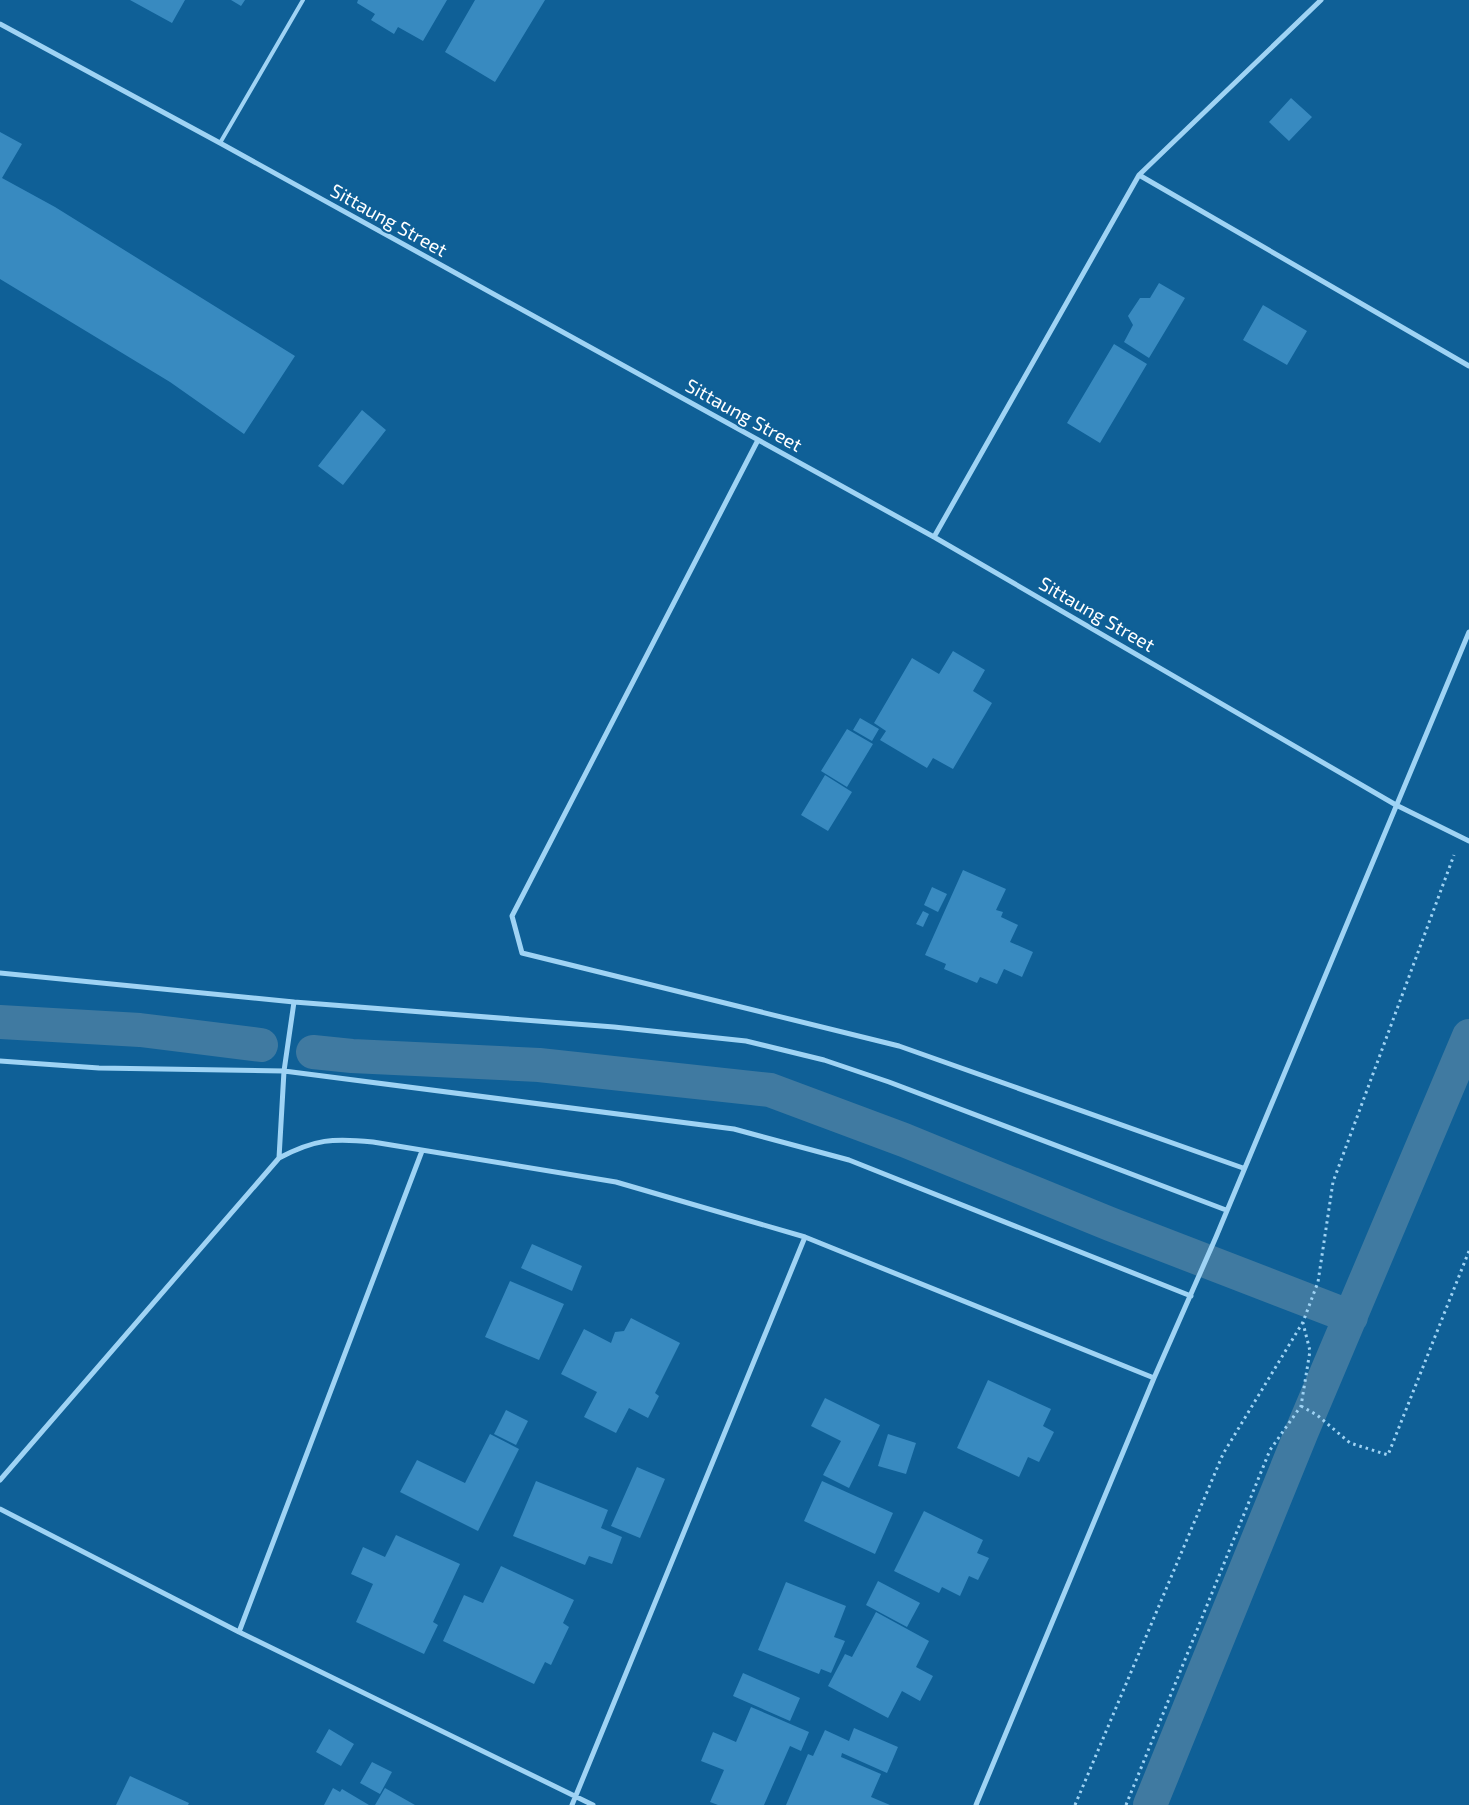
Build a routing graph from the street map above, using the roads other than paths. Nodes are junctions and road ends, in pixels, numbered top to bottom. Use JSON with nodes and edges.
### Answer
{"nodes":[{"id":1,"x":303,"y":0,"type":"edge"},
{"id":2,"x":1322,"y":0,"type":"edge"},
{"id":3,"x":0,"y":24,"type":"edge"},
{"id":4,"x":220,"y":143,"type":"junction"},
{"id":5,"x":1140,"y":175,"type":"junction"},
{"id":6,"x":1469,"y":366,"type":"edge"},
{"id":7,"x":758,"y":440,"type":"junction"},
{"id":8,"x":934,"y":537,"type":"junction"},
{"id":9,"x":1469,"y":632,"type":"edge"},
{"id":10,"x":1396,"y":805,"type":"junction"},
{"id":11,"x":1469,"y":840,"type":"edge"},
{"id":12,"x":0,"y":973,"type":"edge"},
{"id":13,"x":294,"y":1002,"type":"junction"},
{"id":14,"x":0,"y":1061,"type":"edge"},
{"id":15,"x":284,"y":1071,"type":"junction"},
{"id":16,"x":422,"y":1151,"type":"junction"},
{"id":17,"x":279,"y":1158,"type":"junction"},
{"id":18,"x":1243,"y":1168,"type":"junction"},
{"id":19,"x":1226,"y":1210,"type":"junction"},
{"id":20,"x":805,"y":1237,"type":"junction"},
{"id":21,"x":1190,"y":1296,"type":"junction"},
{"id":22,"x":1154,"y":1378,"type":"junction"},
{"id":23,"x":0,"y":1480,"type":"edge"},
{"id":24,"x":0,"y":1509,"type":"edge"},
{"id":25,"x":239,"y":1632,"type":"junction"},
{"id":26,"x":576,"y":1796,"type":"junction"},
{"id":27,"x":572,"y":1805,"type":"edge"},
{"id":28,"x":593,"y":1805,"type":"edge"},
{"id":29,"x":976,"y":1805,"type":"edge"}],
"edges":[{"from":1,"to":4,"type":"lane"},
{"from":2,"to":5,"type":"street"},
{"from":3,"to":4,"type":"street","name":"Sittaung Street"},
{"from":4,"to":7,"type":"street","name":"Sittaung Street"},
{"from":5,"to":6,"type":"street"},
{"from":5,"to":8,"type":"street"},
{"from":7,"to":8,"type":"street","name":"Sittaung Street"},
{"from":7,"to":18,"type":"street"},
{"from":8,"to":10,"type":"street","name":"Sittaung Street"},
{"from":9,"to":10,"type":"street"},
{"from":10,"to":11,"type":"street","name":"Sittaung Street"},
{"from":10,"to":18,"type":"street"},
{"from":12,"to":13,"type":"street"},
{"from":13,"to":15,"type":"street"},
{"from":13,"to":19,"type":"street"},
{"from":14,"to":15,"type":"street"},
{"from":15,"to":17,"type":"street"},
{"from":15,"to":21,"type":"street"},
{"from":16,"to":17,"type":"street"},
{"from":16,"to":20,"type":"street"},
{"from":16,"to":25,"type":"street"},
{"from":17,"to":23,"type":"street"},
{"from":18,"to":19,"type":"street"},
{"from":19,"to":21,"type":"street"},
{"from":20,"to":22,"type":"street"},
{"from":20,"to":26,"type":"street"},
{"from":21,"to":22,"type":"street"},
{"from":22,"to":29,"type":"street"},
{"from":24,"to":25,"type":"street"},
{"from":25,"to":26,"type":"street"},
{"from":26,"to":27,"type":"street"},
{"from":26,"to":28,"type":"street"}]}
